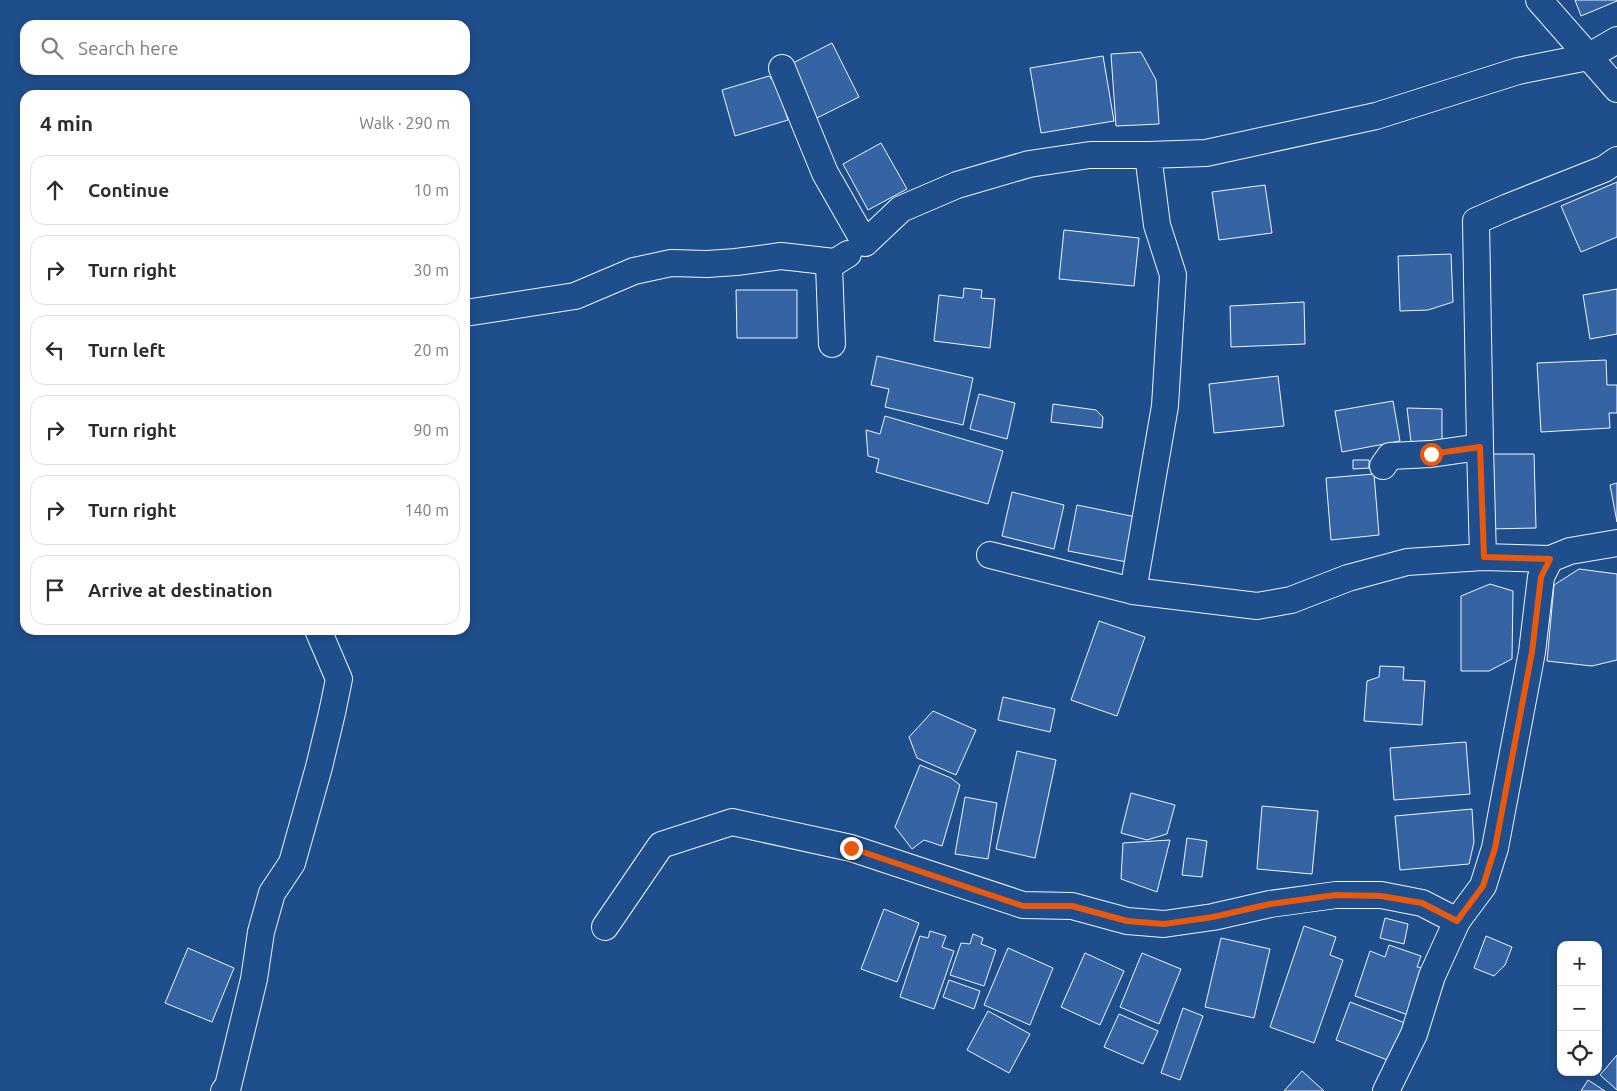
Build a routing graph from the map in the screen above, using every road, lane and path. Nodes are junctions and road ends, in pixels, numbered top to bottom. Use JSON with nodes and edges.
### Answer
{"nodes":[{"id":1,"x":1539,"y":0,"type":"edge"},
{"id":2,"x":1617,"y":40,"type":"edge"},
{"id":3,"x":1588,"y":57,"type":"junction"},
{"id":4,"x":782,"y":68,"type":"dead end"},
{"id":5,"x":1617,"y":89,"type":"edge"},
{"id":6,"x":1148,"y":155,"type":"junction"},
{"id":7,"x":1617,"y":160,"type":"edge"},
{"id":8,"x":865,"y":243,"type":"junction"},
{"id":9,"x":834,"y":262,"type":"junction"},
{"id":10,"x":470,"y":312,"type":"edge"},
{"id":11,"x":832,"y":344,"type":"dead end"},
{"id":12,"x":1480,"y":447,"type":"junction"},
{"id":13,"x":1383,"y":466,"type":"dead end"},
{"id":14,"x":1617,"y":543,"type":"edge"},
{"id":15,"x":990,"y":555,"type":"dead end"},
{"id":16,"x":1484,"y":557,"type":"junction"},
{"id":17,"x":1550,"y":559,"type":"junction"},
{"id":18,"x":1133,"y":591,"type":"junction"},
{"id":19,"x":320,"y":635,"type":"edge"},
{"id":20,"x":1457,"y":921,"type":"junction"},
{"id":21,"x":605,"y":927,"type":"dead end"},
{"id":22,"x":224,"y":1091,"type":"edge"},
{"id":23,"x":1386,"y":1091,"type":"edge"}],
"edges":[{"from":1,"to":3,"type":"street"},
{"from":2,"to":3,"type":"street"},
{"from":3,"to":5,"type":"street"},
{"from":3,"to":6,"type":"street"},
{"from":4,"to":8,"type":"street"},
{"from":6,"to":8,"type":"street"},
{"from":6,"to":18,"type":"street"},
{"from":7,"to":12,"type":"street"},
{"from":8,"to":9,"type":"street"},
{"from":9,"to":10,"type":"street"},
{"from":9,"to":11,"type":"street"},
{"from":12,"to":13,"type":"street"},
{"from":12,"to":16,"type":"street"},
{"from":14,"to":17,"type":"street"},
{"from":15,"to":18,"type":"street"},
{"from":16,"to":17,"type":"street"},
{"from":16,"to":18,"type":"street"},
{"from":17,"to":20,"type":"street"},
{"from":19,"to":22,"type":"street"},
{"from":20,"to":21,"type":"street"},
{"from":20,"to":23,"type":"street"}]}
